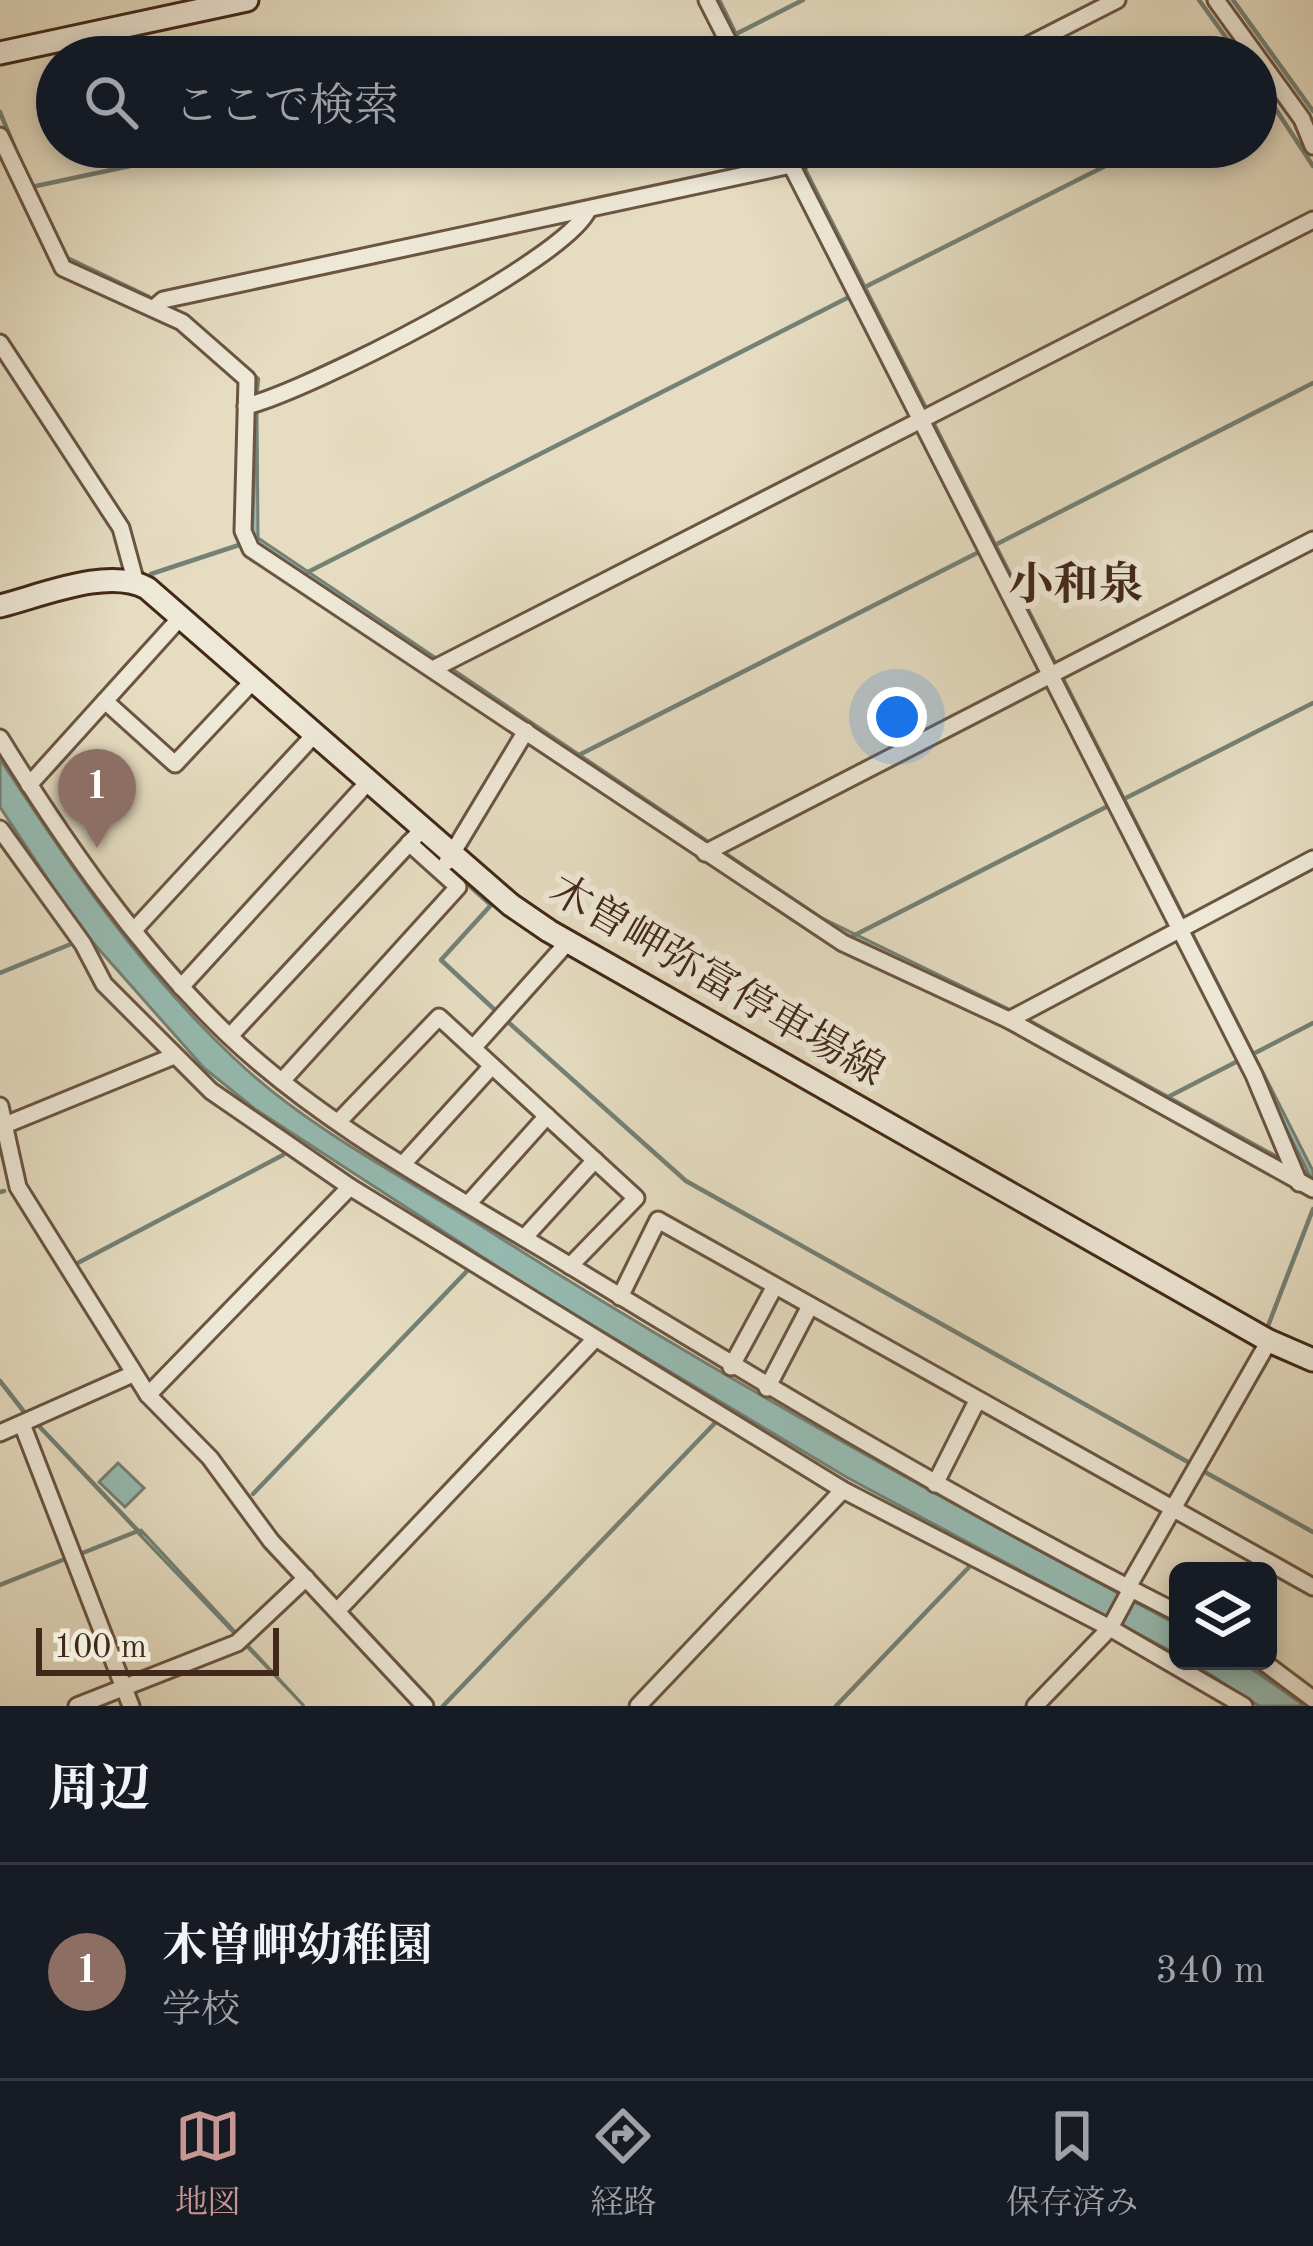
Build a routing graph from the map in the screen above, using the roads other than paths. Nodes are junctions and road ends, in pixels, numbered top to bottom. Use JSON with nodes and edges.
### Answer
{"nodes":[{"id":1,"x":247,"y":0,"type":"edge"},
{"id":2,"x":706,"y":0,"type":"edge"},
{"id":3,"x":1117,"y":0,"type":"edge"},
{"id":4,"x":1216,"y":0,"type":"edge"},
{"id":5,"x":79,"y":36,"type":"edge"},
{"id":6,"x":725,"y":36,"type":"edge"},
{"id":7,"x":1046,"y":36,"type":"edge"},
{"id":8,"x":1242,"y":36,"type":"edge"},
{"id":9,"x":36,"y":45,"type":"edge"},
{"id":10,"x":0,"y":53,"type":"edge"},
{"id":11,"x":1277,"y":83,"type":"edge"},
{"id":12,"x":1307,"y":124,"type":"edge"},
{"id":13,"x":0,"y":136,"type":"edge"},
{"id":14,"x":1313,"y":146,"type":"edge"},
{"id":15,"x":782,"y":168,"type":"edge"},
{"id":16,"x":792,"y":168,"type":"edge"},
{"id":17,"x":588,"y":210,"type":"junction"},
{"id":18,"x":1313,"y":220,"type":"edge"},
{"id":19,"x":154,"y":308,"type":"junction"},
{"id":20,"x":0,"y":343,"type":"edge"},
{"id":21,"x":246,"y":406,"type":"junction"},
{"id":22,"x":925,"y":416,"type":"junction"},
{"id":23,"x":1313,"y":541,"type":"edge"},
{"id":24,"x":136,"y":583,"type":"junction"},
{"id":25,"x":0,"y":606,"type":"edge"},
{"id":26,"x":180,"y":619,"type":"junction"},
{"id":27,"x":438,"y":666,"type":"junction"},
{"id":28,"x":1054,"y":671,"type":"junction"},
{"id":29,"x":252,"y":682,"type":"junction"},
{"id":30,"x":105,"y":701,"type":"junction"},
{"id":31,"x":526,"y":731,"type":"junction"},
{"id":32,"x":315,"y":734,"type":"junction"},
{"id":33,"x":0,"y":738,"type":"edge"},
{"id":34,"x":369,"y":781,"type":"junction"},
{"id":35,"x":29,"y":785,"type":"junction"},
{"id":36,"x":0,"y":829,"type":"edge"},
{"id":37,"x":417,"y":836,"type":"junction"},
{"id":38,"x":710,"y":849,"type":"junction"},
{"id":39,"x":1313,"y":859,"type":"edge"},
{"id":40,"x":447,"y":863,"type":"junction"},
{"id":41,"x":1182,"y":924,"type":"junction"},
{"id":42,"x":134,"y":930,"type":"junction"},
{"id":43,"x":567,"y":943,"type":"junction"},
{"id":44,"x":181,"y":987,"type":"junction"},
{"id":45,"x":1014,"y":1016,"type":"junction"},
{"id":46,"x":230,"y":1036,"type":"junction"},
{"id":47,"x":473,"y":1048,"type":"junction"},
{"id":48,"x":174,"y":1056,"type":"junction"},
{"id":49,"x":492,"y":1066,"type":"junction"},
{"id":50,"x":282,"y":1081,"type":"junction"},
{"id":51,"x":0,"y":1106,"type":"edge"},
{"id":52,"x":547,"y":1116,"type":"junction"},
{"id":53,"x":340,"y":1120,"type":"junction"},
{"id":54,"x":2,"y":1126,"type":"edge"},
{"id":55,"x":596,"y":1160,"type":"junction"},
{"id":56,"x":403,"y":1164,"type":"junction"},
{"id":57,"x":1305,"y":1180,"type":"edge"},
{"id":58,"x":350,"y":1187,"type":"junction"},
{"id":59,"x":469,"y":1204,"type":"junction"},
{"id":60,"x":524,"y":1238,"type":"junction"},
{"id":61,"x":570,"y":1266,"type":"junction"},
{"id":62,"x":775,"y":1286,"type":"junction"},
{"id":63,"x":620,"y":1297,"type":"junction"},
{"id":64,"x":810,"y":1306,"type":"junction"},
{"id":65,"x":594,"y":1340,"type":"junction"},
{"id":66,"x":1269,"y":1341,"type":"junction"},
{"id":67,"x":1313,"y":1360,"type":"edge"},
{"id":68,"x":731,"y":1367,"type":"junction"},
{"id":69,"x":133,"y":1374,"type":"junction"},
{"id":70,"x":767,"y":1388,"type":"junction"},
{"id":71,"x":148,"y":1395,"type":"junction"},
{"id":72,"x":977,"y":1401,"type":"junction"},
{"id":73,"x":22,"y":1424,"type":"junction"},
{"id":74,"x":0,"y":1433,"type":"edge"},
{"id":75,"x":934,"y":1484,"type":"junction"},
{"id":76,"x":843,"y":1490,"type":"junction"},
{"id":77,"x":1172,"y":1508,"type":"junction"},
{"id":78,"x":306,"y":1579,"type":"junction"},
{"id":79,"x":1313,"y":1586,"type":"edge"},
{"id":80,"x":1129,"y":1590,"type":"junction"},
{"id":81,"x":1169,"y":1609,"type":"edge"},
{"id":82,"x":338,"y":1610,"type":"junction"},
{"id":83,"x":1111,"y":1626,"type":"junction"},
{"id":84,"x":1274,"y":1670,"type":"edge"},
{"id":85,"x":124,"y":1688,"type":"junction"},
{"id":86,"x":1313,"y":1699,"type":"edge"},
{"id":87,"x":77,"y":1706,"type":"edge"},
{"id":88,"x":131,"y":1706,"type":"edge"},
{"id":89,"x":425,"y":1706,"type":"edge"},
{"id":90,"x":638,"y":1706,"type":"edge"},
{"id":91,"x":1035,"y":1706,"type":"edge"},
{"id":92,"x":1244,"y":1706,"type":"edge"}],
"edges":[{"from":1,"to":5,"type":"main road"},
{"from":2,"to":6,"type":"street"},
{"from":3,"to":7,"type":"street"},
{"from":4,"to":8,"type":"street"},
{"from":9,"to":10,"type":"main road"},
{"from":11,"to":12,"type":"street"},
{"from":12,"to":14,"type":"street"},
{"from":13,"to":19,"type":"street"},
{"from":15,"to":17,"type":"street"},
{"from":16,"to":22,"type":"street"},
{"from":17,"to":19,"type":"street"},
{"from":17,"to":21,"type":"street"},
{"from":18,"to":22,"type":"street"},
{"from":19,"to":21,"type":"street"},
{"from":20,"to":24,"type":"street"},
{"from":21,"to":27,"type":"street"},
{"from":22,"to":27,"type":"street"},
{"from":22,"to":28,"type":"street"},
{"from":23,"to":28,"type":"street"},
{"from":24,"to":25,"type":"main road"},
{"from":24,"to":26,"type":"main road","name":"木曽岬弥富停車場線"},
{"from":26,"to":29,"type":"main road","name":"木曽岬弥富停車場線"},
{"from":26,"to":30,"type":"street"},
{"from":27,"to":31,"type":"street"},
{"from":28,"to":38,"type":"street"},
{"from":28,"to":41,"type":"street"},
{"from":29,"to":30,"type":"street"},
{"from":29,"to":32,"type":"main road","name":"木曽岬弥富停車場線"},
{"from":30,"to":35,"type":"street"},
{"from":31,"to":38,"type":"street"},
{"from":31,"to":40,"type":"street"},
{"from":32,"to":34,"type":"main road","name":"木曽岬弥富停車場線"},
{"from":32,"to":42,"type":"street"},
{"from":33,"to":35,"type":"street"},
{"from":34,"to":37,"type":"main road","name":"木曽岬弥富停車場線"},
{"from":34,"to":44,"type":"street"},
{"from":35,"to":42,"type":"street"},
{"from":36,"to":48,"type":"street"},
{"from":37,"to":40,"type":"main road","name":"木曽岬弥富停車場線"},
{"from":37,"to":46,"type":"street"},
{"from":38,"to":45,"type":"street"},
{"from":39,"to":41,"type":"street"},
{"from":40,"to":43,"type":"main road","name":"木曽岬弥富停車場線"},
{"from":40,"to":50,"type":"street"},
{"from":41,"to":45,"type":"street"},
{"from":41,"to":57,"type":"street"},
{"from":42,"to":44,"type":"street"},
{"from":43,"to":47,"type":"street"},
{"from":43,"to":66,"type":"main road","name":"木曽岬弥富停車場線"},
{"from":44,"to":46,"type":"street"},
{"from":45,"to":57,"type":"street"},
{"from":46,"to":50,"type":"street"},
{"from":47,"to":49,"type":"street"},
{"from":47,"to":53,"type":"street"},
{"from":48,"to":54,"type":"street"},
{"from":48,"to":58,"type":"street"},
{"from":49,"to":52,"type":"street"},
{"from":49,"to":56,"type":"street"},
{"from":50,"to":53,"type":"street"},
{"from":51,"to":54,"type":"street"},
{"from":52,"to":55,"type":"street"},
{"from":52,"to":59,"type":"street"},
{"from":53,"to":56,"type":"street"},
{"from":54,"to":69,"type":"street"},
{"from":55,"to":60,"type":"street"},
{"from":55,"to":61,"type":"street"},
{"from":56,"to":59,"type":"street"},
{"from":58,"to":65,"type":"street"},
{"from":58,"to":71,"type":"street"},
{"from":59,"to":60,"type":"street"},
{"from":60,"to":61,"type":"street"},
{"from":61,"to":63,"type":"street"},
{"from":62,"to":63,"type":"street"},
{"from":62,"to":64,"type":"street"},
{"from":62,"to":68,"type":"street"},
{"from":63,"to":68,"type":"street"},
{"from":64,"to":70,"type":"street"},
{"from":64,"to":72,"type":"street"},
{"from":65,"to":76,"type":"street"},
{"from":65,"to":82,"type":"street"},
{"from":66,"to":67,"type":"main road","name":"木曽岬弥富停車場線"},
{"from":66,"to":77,"type":"street"},
{"from":68,"to":70,"type":"street"},
{"from":69,"to":71,"type":"street"},
{"from":69,"to":73,"type":"street"},
{"from":70,"to":75,"type":"street"},
{"from":71,"to":78,"type":"street"},
{"from":72,"to":75,"type":"street"},
{"from":72,"to":77,"type":"street"},
{"from":73,"to":74,"type":"street"},
{"from":73,"to":85,"type":"street"},
{"from":75,"to":80,"type":"street"},
{"from":76,"to":83,"type":"street"},
{"from":76,"to":90,"type":"street"},
{"from":77,"to":79,"type":"street"},
{"from":77,"to":80,"type":"street"},
{"from":78,"to":82,"type":"street"},
{"from":78,"to":85,"type":"street"},
{"from":80,"to":81,"type":"street"},
{"from":80,"to":83,"type":"street"},
{"from":82,"to":89,"type":"street"},
{"from":83,"to":91,"type":"street"},
{"from":83,"to":92,"type":"street"},
{"from":84,"to":86,"type":"street"},
{"from":85,"to":87,"type":"street"},
{"from":85,"to":88,"type":"street"}]}
